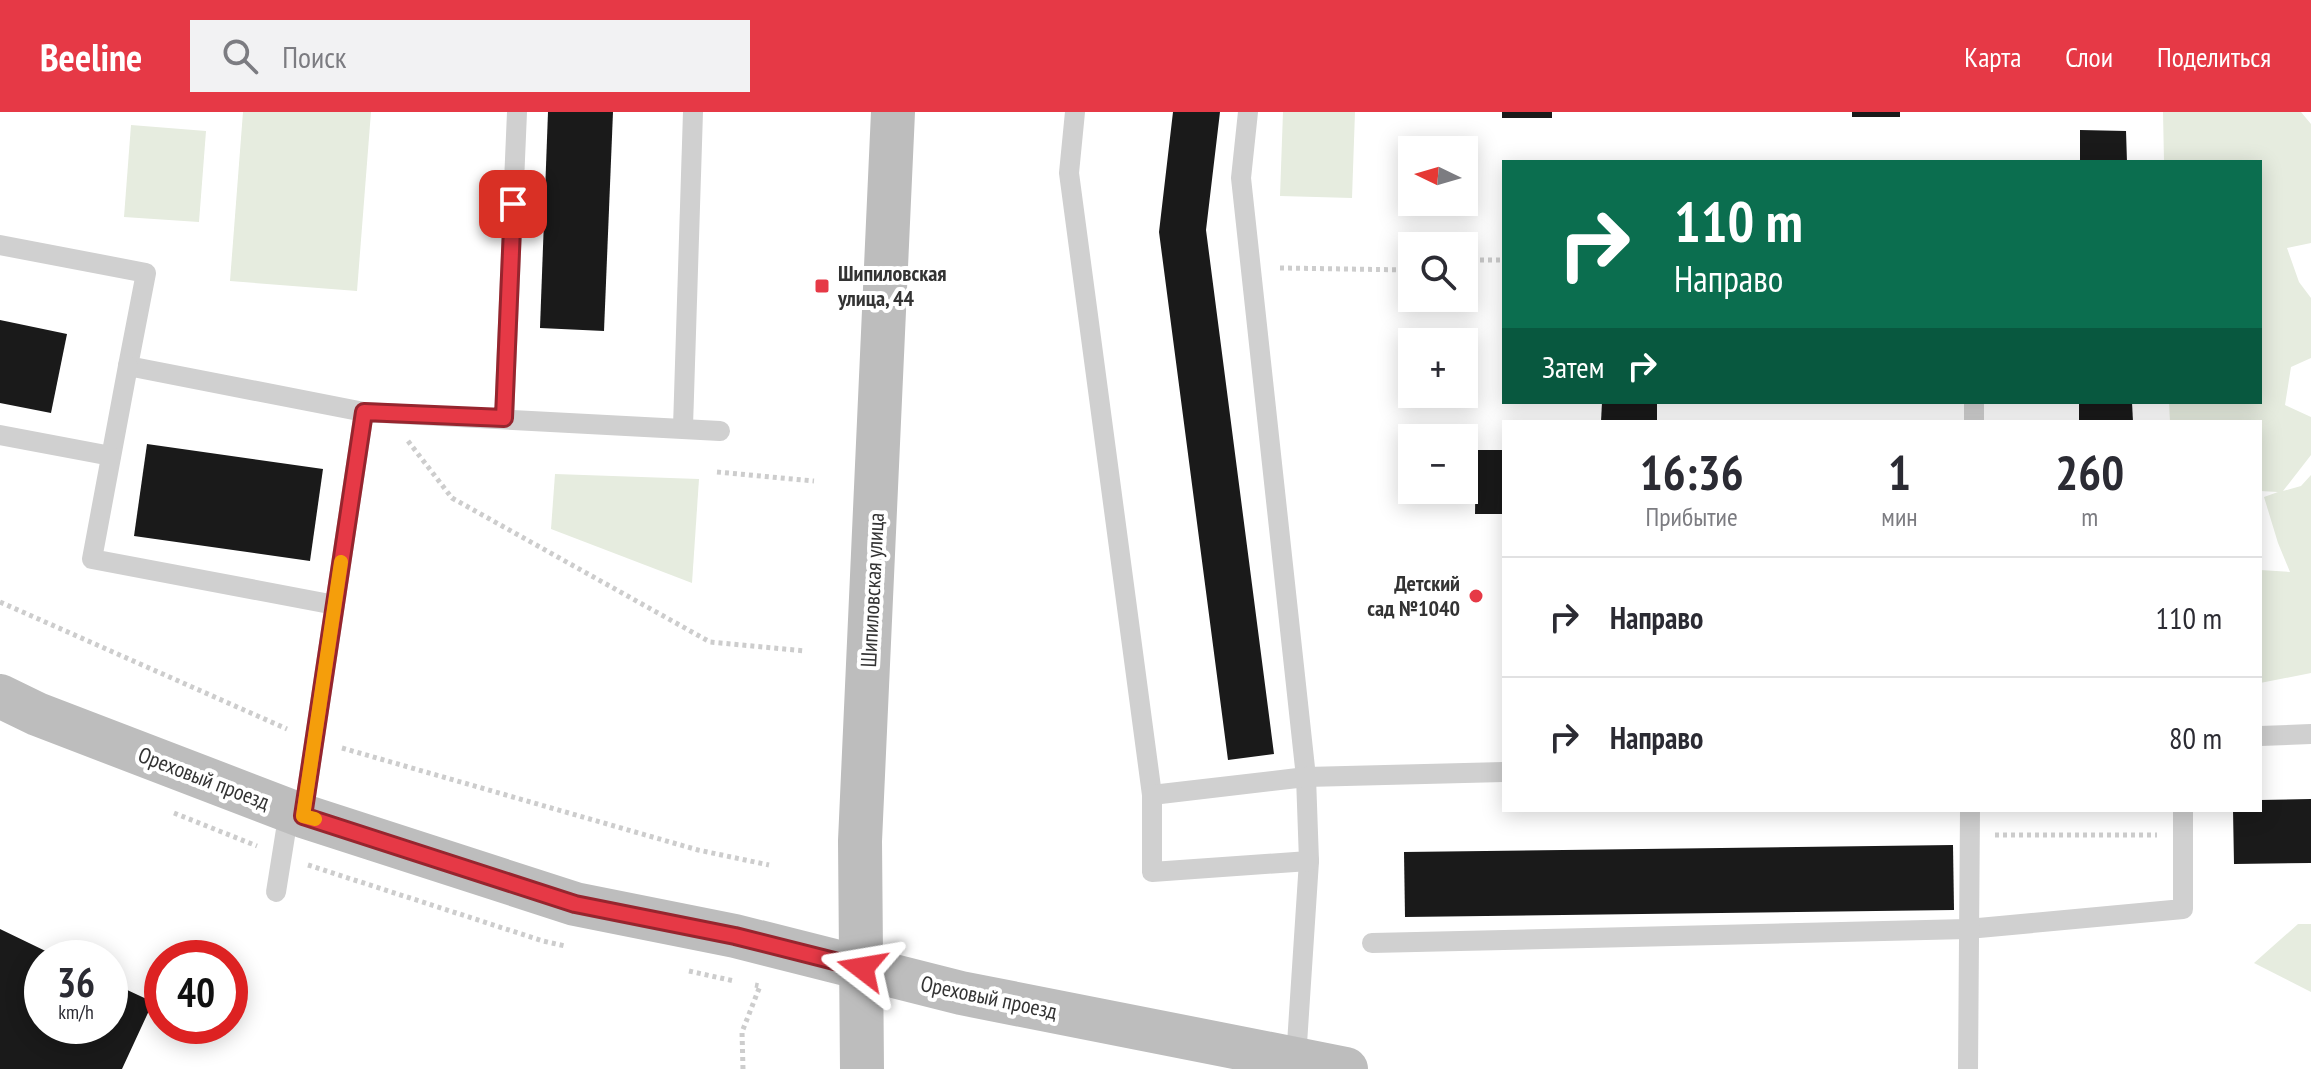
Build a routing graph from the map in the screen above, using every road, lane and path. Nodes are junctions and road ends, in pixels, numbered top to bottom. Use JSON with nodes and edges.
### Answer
{"nodes":[{"id":1,"x":517,"y":112,"type":"edge"},
{"id":2,"x":693,"y":112,"type":"edge"},
{"id":3,"x":893,"y":112,"type":"edge"},
{"id":4,"x":1075,"y":112,"type":"edge"},
{"id":5,"x":1248,"y":112,"type":"edge"},
{"id":6,"x":0,"y":245,"type":"edge"},
{"id":7,"x":1478,"y":260,"type":"edge"},
{"id":8,"x":1502,"y":260,"type":"edge"},
{"id":9,"x":1251,"y":268,"type":"junction"},
{"id":10,"x":1398,"y":270,"type":"edge"},
{"id":11,"x":128,"y":366,"type":"junction"},
{"id":12,"x":364,"y":412,"type":"junction"},
{"id":13,"x":385,"y":413,"type":"junction"},
{"id":14,"x":504,"y":418,"type":"junction"},
{"id":15,"x":683,"y":427,"type":"junction"},
{"id":16,"x":720,"y":431,"type":"dead end"},
{"id":17,"x":0,"y":435,"type":"edge"},
{"id":18,"x":111,"y":456,"type":"junction"},
{"id":19,"x":717,"y":472,"type":"dead end"},
{"id":20,"x":814,"y":481,"type":"dead end"},
{"id":21,"x":0,"y":602,"type":"edge"},
{"id":22,"x":335,"y":605,"type":"junction"},
{"id":23,"x":805,"y":651,"type":"dead end"},
{"id":24,"x":0,"y":696,"type":"edge"},
{"id":25,"x":2311,"y":734,"type":"edge"},
{"id":26,"x":2262,"y":736,"type":"edge"},
{"id":27,"x":314,"y":741,"type":"junction"},
{"id":28,"x":1502,"y":772,"type":"edge"},
{"id":29,"x":1306,"y":777,"type":"junction"},
{"id":30,"x":1152,"y":795,"type":"junction"},
{"id":31,"x":1970,"y":812,"type":"edge"},
{"id":32,"x":2183,"y":812,"type":"edge"},
{"id":33,"x":296,"y":813,"type":"junction"},
{"id":34,"x":2183,"y":835,"type":"junction"},
{"id":35,"x":1970,"y":836,"type":"junction"},
{"id":36,"x":1309,"y":861,"type":"junction"},
{"id":37,"x":769,"y":865,"type":"dead end"},
{"id":38,"x":276,"y":892,"type":"dead end"},
{"id":39,"x":1968,"y":929,"type":"junction"},
{"id":40,"x":1372,"y":943,"type":"dead end"},
{"id":41,"x":862,"y":968,"type":"junction"},
{"id":42,"x":760,"y":986,"type":"dead end"},
{"id":43,"x":1296,"y":1059,"type":"junction"},
{"id":44,"x":743,"y":1069,"type":"edge"},
{"id":45,"x":862,"y":1069,"type":"edge"},
{"id":46,"x":1346,"y":1069,"type":"edge"},
{"id":47,"x":1968,"y":1069,"type":"edge"}],
"edges":[{"from":1,"to":14,"type":"lane"},
{"from":2,"to":15,"type":"lane"},
{"from":3,"to":41,"type":"street","name":"Шипиловская улица"},
{"from":4,"to":30,"type":"lane"},
{"from":5,"to":9,"type":"lane"},
{"from":6,"to":11,"type":"lane"},
{"from":7,"to":8,"type":"path"},
{"from":9,"to":10,"type":"path"},
{"from":9,"to":29,"type":"lane"},
{"from":11,"to":12,"type":"lane"},
{"from":11,"to":18,"type":"lane"},
{"from":12,"to":13,"type":"lane"},
{"from":12,"to":22,"type":"lane"},
{"from":13,"to":14,"type":"lane"},
{"from":13,"to":23,"type":"path"},
{"from":14,"to":15,"type":"lane"},
{"from":15,"to":16,"type":"lane"},
{"from":17,"to":18,"type":"lane"},
{"from":18,"to":22,"type":"lane"},
{"from":19,"to":20,"type":"path"},
{"from":21,"to":27,"type":"path"},
{"from":22,"to":27,"type":"lane"},
{"from":24,"to":33,"type":"street","name":"Ореховый проезд"},
{"from":25,"to":26,"type":"lane"},
{"from":27,"to":33,"type":"lane"},
{"from":27,"to":37,"type":"path"},
{"from":28,"to":29,"type":"lane"},
{"from":29,"to":30,"type":"lane"},
{"from":29,"to":36,"type":"lane"},
{"from":30,"to":36,"type":"lane"},
{"from":31,"to":35,"type":"lane"},
{"from":32,"to":34,"type":"lane"},
{"from":33,"to":38,"type":"lane"},
{"from":33,"to":41,"type":"street","name":"Ореховый проезд"},
{"from":34,"to":35,"type":"path"},
{"from":34,"to":39,"type":"lane"},
{"from":35,"to":39,"type":"lane"},
{"from":36,"to":43,"type":"lane"},
{"from":39,"to":40,"type":"lane"},
{"from":39,"to":47,"type":"lane"},
{"from":41,"to":43,"type":"street","name":"Ореховый проезд"},
{"from":41,"to":45,"type":"street","name":"Шипиловская улица"},
{"from":42,"to":44,"type":"path"},
{"from":43,"to":46,"type":"street","name":"Ореховый проезд"}]}
